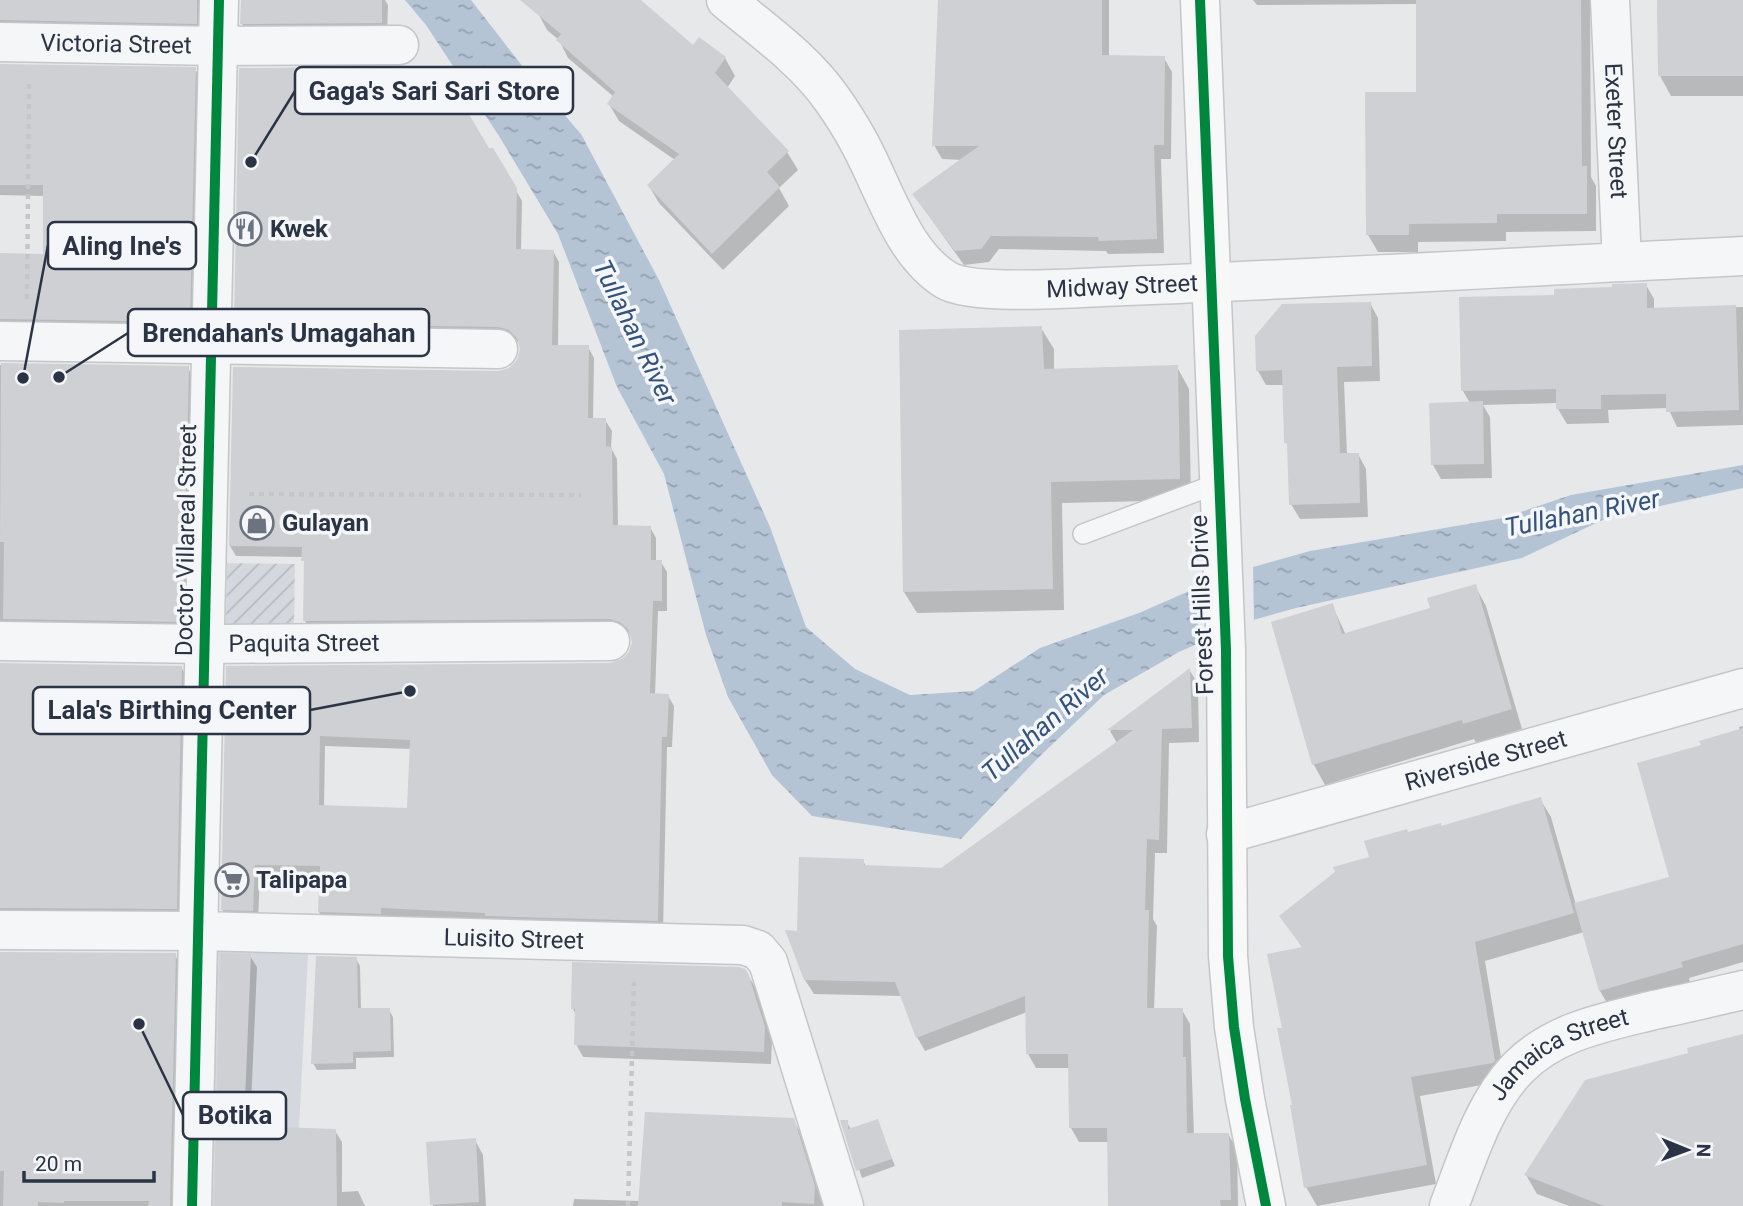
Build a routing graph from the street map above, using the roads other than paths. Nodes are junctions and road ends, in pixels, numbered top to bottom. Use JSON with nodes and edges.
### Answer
{"nodes":[{"id":1,"x":219,"y":0,"type":"edge"},
{"id":2,"x":726,"y":0,"type":"edge"},
{"id":3,"x":1200,"y":0,"type":"edge"},
{"id":4,"x":1610,"y":0,"type":"edge"},
{"id":5,"x":15,"y":43,"type":"edge"},
{"id":6,"x":400,"y":45,"type":"dead end"},
{"id":7,"x":218,"y":46,"type":"junction"},
{"id":8,"x":1743,"y":256,"type":"edge"},
{"id":9,"x":1622,"y":262,"type":"junction"},
{"id":10,"x":1210,"y":283,"type":"junction"},
{"id":11,"x":13,"y":342,"type":"edge"},
{"id":12,"x":212,"y":345,"type":"junction"},
{"id":13,"x":498,"y":349,"type":"dead end"},
{"id":14,"x":1219,"y":483,"type":"junction"},
{"id":15,"x":1083,"y":534,"type":"dead end"},
{"id":16,"x":0,"y":641,"type":"edge"},
{"id":17,"x":610,"y":641,"type":"dead end"},
{"id":18,"x":205,"y":644,"type":"junction"},
{"id":19,"x":1743,"y":688,"type":"edge"},
{"id":20,"x":1226,"y":834,"type":"junction"},
{"id":21,"x":0,"y":930,"type":"edge"},
{"id":22,"x":198,"y":931,"type":"junction"},
{"id":23,"x":1743,"y":990,"type":"edge"},
{"id":24,"x":192,"y":1206,"type":"edge"},
{"id":25,"x":844,"y":1206,"type":"edge"},
{"id":26,"x":1266,"y":1206,"type":"edge"},
{"id":27,"x":1449,"y":1206,"type":"edge"}],
"edges":[{"from":1,"to":7,"type":"street","name":"Doctor Villareal Street"},
{"from":2,"to":10,"type":"street","name":"Midway Street"},
{"from":3,"to":10,"type":"street","name":"Forest Hills Drive"},
{"from":4,"to":9,"type":"street","name":"Exeter Street"},
{"from":5,"to":7,"type":"street","name":"Victoria Street"},
{"from":6,"to":7,"type":"street","name":"Victoria Street"},
{"from":7,"to":12,"type":"street","name":"Doctor Villareal Street"},
{"from":8,"to":9,"type":"street","name":"Midway Street"},
{"from":9,"to":10,"type":"street","name":"Midway Street"},
{"from":10,"to":14,"type":"street","name":"Forest Hills Drive"},
{"from":11,"to":12,"type":"street"},
{"from":12,"to":13,"type":"street"},
{"from":12,"to":18,"type":"street","name":"Doctor Villareal Street"},
{"from":14,"to":15,"type":"lane"},
{"from":14,"to":20,"type":"street","name":"Forest Hills Drive"},
{"from":16,"to":18,"type":"street","name":"Paquita Street"},
{"from":17,"to":18,"type":"street","name":"Paquita Street"},
{"from":18,"to":22,"type":"street","name":"Doctor Villareal Street"},
{"from":19,"to":20,"type":"street","name":"Riverside Street"},
{"from":20,"to":26,"type":"street","name":"Forest Hills Drive"},
{"from":21,"to":22,"type":"street","name":"Luisito Street"},
{"from":22,"to":24,"type":"street","name":"Doctor Villareal Street"},
{"from":22,"to":25,"type":"street","name":"Luisito Street"},
{"from":23,"to":27,"type":"street","name":"Jamaica Street"}]}
